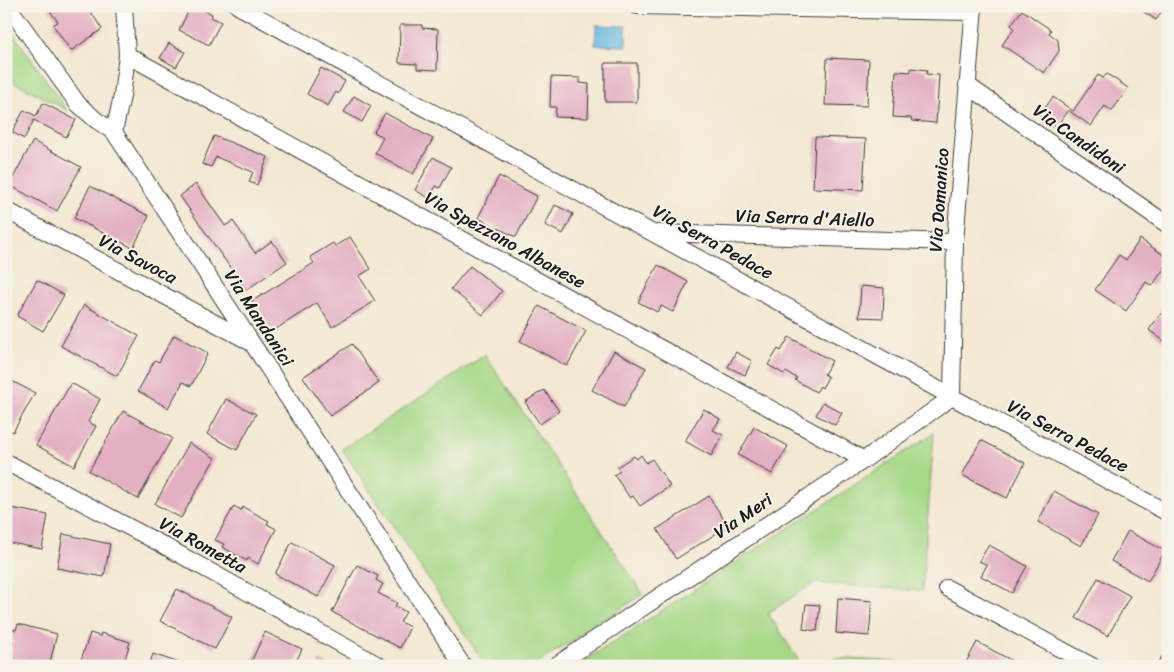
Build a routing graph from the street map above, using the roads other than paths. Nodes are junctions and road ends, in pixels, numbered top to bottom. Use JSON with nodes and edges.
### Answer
{"nodes":[{"id":1,"x":8,"y":6,"type":"edge"},
{"id":2,"x":124,"y":6,"type":"edge"},
{"id":3,"x":238,"y":6,"type":"edge"},
{"id":4,"x":637,"y":6,"type":"edge"},
{"id":5,"x":973,"y":9,"type":"edge"},
{"id":6,"x":126,"y":55,"type":"junction"},
{"id":7,"x":967,"y":85,"type":"junction"},
{"id":8,"x":114,"y":132,"type":"junction"},
{"id":9,"x":6,"y":210,"type":"edge"},
{"id":10,"x":1168,"y":225,"type":"edge"},
{"id":11,"x":654,"y":233,"type":"junction"},
{"id":12,"x":955,"y":242,"type":"junction"},
{"id":13,"x":252,"y":343,"type":"junction"},
{"id":14,"x":952,"y":397,"type":"junction"},
{"id":15,"x":864,"y":460,"type":"junction"},
{"id":16,"x":6,"y":462,"type":"edge"},
{"id":17,"x":1168,"y":513,"type":"edge"},
{"id":18,"x":947,"y":588,"type":"dead end"},
{"id":19,"x":380,"y":666,"type":"edge"},
{"id":20,"x":463,"y":666,"type":"edge"},
{"id":21,"x":555,"y":666,"type":"edge"},
{"id":22,"x":1092,"y":666,"type":"edge"}],
"edges":[{"from":1,"to":8,"type":"street","name":"Via Mandanici"},
{"from":2,"to":6,"type":"street"},
{"from":3,"to":11,"type":"street","name":"Via Serra Pedace"},
{"from":4,"to":5,"type":"street"},
{"from":5,"to":7,"type":"street","name":"Via Domanico"},
{"from":6,"to":8,"type":"street"},
{"from":6,"to":15,"type":"street","name":"Via Spezzano Albanese"},
{"from":7,"to":10,"type":"street","name":"Via Candidoni"},
{"from":7,"to":12,"type":"street","name":"Via Domanico"},
{"from":8,"to":13,"type":"street","name":"Via Mandanici"},
{"from":9,"to":13,"type":"street","name":"Via Savoca"},
{"from":11,"to":12,"type":"street","name":"Via Serra d'Aiello"},
{"from":11,"to":14,"type":"street","name":"Via Serra Pedace"},
{"from":12,"to":14,"type":"street","name":"Via Domanico"},
{"from":13,"to":20,"type":"street","name":"Via Mandanici"},
{"from":14,"to":15,"type":"street","name":"Via Meri"},
{"from":14,"to":17,"type":"street","name":"Via Serra Pedace"},
{"from":15,"to":21,"type":"street","name":"Via Meri"},
{"from":16,"to":19,"type":"street","name":"Via Rometta"},
{"from":18,"to":22,"type":"street"}]}
